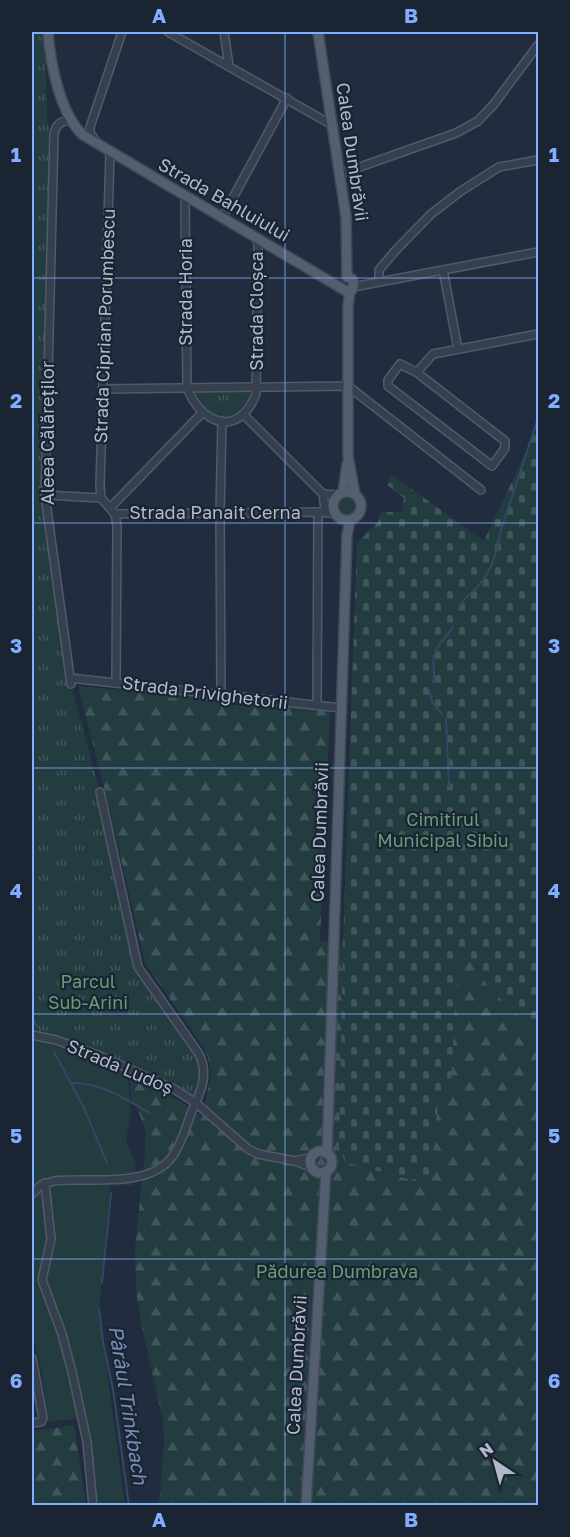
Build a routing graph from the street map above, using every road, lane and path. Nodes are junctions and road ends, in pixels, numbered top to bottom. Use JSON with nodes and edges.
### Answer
{"nodes":[{"id":1,"x":48,"y":32,"type":"edge"},
{"id":2,"x":122,"y":32,"type":"edge"},
{"id":3,"x":168,"y":32,"type":"edge"},
{"id":4,"x":224,"y":32,"type":"edge"},
{"id":5,"x":318,"y":32,"type":"edge"},
{"id":6,"x":538,"y":45,"type":"edge"},
{"id":7,"x":229,"y":66,"type":"junction"},
{"id":8,"x":287,"y":98,"type":"junction"},
{"id":9,"x":74,"y":125,"type":"junction"},
{"id":10,"x":332,"y":125,"type":"junction"},
{"id":11,"x":90,"y":127,"type":"junction"},
{"id":12,"x":110,"y":153,"type":"junction"},
{"id":13,"x":538,"y":160,"type":"edge"},
{"id":14,"x":340,"y":174,"type":"junction"},
{"id":15,"x":185,"y":196,"type":"junction"},
{"id":16,"x":222,"y":218,"type":"junction"},
{"id":17,"x":256,"y":237,"type":"junction"},
{"id":18,"x":538,"y":253,"type":"edge"},
{"id":19,"x":538,"y":258,"type":"edge"},
{"id":20,"x":443,"y":270,"type":"junction"},
{"id":21,"x":379,"y":282,"type":"junction"},
{"id":22,"x":348,"y":285,"type":"junction"},
{"id":23,"x":538,"y":334,"type":"edge"},
{"id":24,"x":458,"y":349,"type":"junction"},
{"id":25,"x":418,"y":373,"type":"junction"},
{"id":26,"x":258,"y":386,"type":"junction"},
{"id":27,"x":348,"y":386,"type":"junction"},
{"id":28,"x":187,"y":387,"type":"junction"},
{"id":29,"x":102,"y":388,"type":"junction"},
{"id":30,"x":202,"y":413,"type":"junction"},
{"id":31,"x":243,"y":414,"type":"junction"},
{"id":32,"x":222,"y":422,"type":"junction"},
{"id":33,"x":348,"y":456,"type":"junction"},
{"id":34,"x":481,"y":490,"type":"dead end"},
{"id":35,"x":323,"y":494,"type":"junction"},
{"id":36,"x":355,"y":494,"type":"junction"},
{"id":37,"x":45,"y":495,"type":"junction"},
{"id":38,"x":101,"y":498,"type":"junction"},
{"id":39,"x":330,"y":504,"type":"junction"},
{"id":40,"x":113,"y":511,"type":"junction"},
{"id":41,"x":220,"y":513,"type":"junction"},
{"id":42,"x":343,"y":518,"type":"junction"},
{"id":43,"x":70,"y":681,"type":"joint"},
{"id":44,"x":116,"y":682,"type":"junction"},
{"id":45,"x":221,"y":695,"type":"junction"},
{"id":46,"x":318,"y":705,"type":"junction"},
{"id":47,"x":341,"y":708,"type":"junction"},
{"id":48,"x":100,"y":792,"type":"dead end"},
{"id":49,"x":32,"y":1035,"type":"edge"},
{"id":50,"x":196,"y":1103,"type":"junction"},
{"id":51,"x":319,"y":1154,"type":"junction"},
{"id":52,"x":295,"y":1161,"type":"junction"},
{"id":53,"x":318,"y":1171,"type":"junction"},
{"id":54,"x":45,"y":1183,"type":"junction"},
{"id":55,"x":32,"y":1194,"type":"edge"},
{"id":56,"x":32,"y":1358,"type":"edge"},
{"id":57,"x":33,"y":1367,"type":"edge"},
{"id":58,"x":32,"y":1423,"type":"edge"},
{"id":59,"x":93,"y":1506,"type":"edge"},
{"id":60,"x":306,"y":1506,"type":"edge"}],
"edges":[{"from":1,"to":9,"type":"main road"},
{"from":2,"to":11,"type":"street"},
{"from":3,"to":7,"type":"street"},
{"from":4,"to":7,"type":"street"},
{"from":5,"to":10,"type":"main road","name":"Calea Dumbrăvii"},
{"from":6,"to":14,"type":"street"},
{"from":7,"to":8,"type":"street"},
{"from":8,"to":10,"type":"street"},
{"from":8,"to":16,"type":"street"},
{"from":9,"to":11,"type":"street"},
{"from":9,"to":12,"type":"main road","name":"Strada Bahluiului"},
{"from":9,"to":37,"type":"street","name":"Aleea Călăreților"},
{"from":10,"to":14,"type":"main road","name":"Calea Dumbrăvii"},
{"from":11,"to":12,"type":"street"},
{"from":12,"to":15,"type":"main road","name":"Strada Bahluiului"},
{"from":12,"to":29,"type":"street","name":"Strada Ciprian Porumbescu"},
{"from":13,"to":21,"type":"street"},
{"from":14,"to":22,"type":"main road","name":"Calea Dumbrăvii"},
{"from":15,"to":16,"type":"main road","name":"Strada Bahluiului"},
{"from":15,"to":28,"type":"street","name":"Strada Horia"},
{"from":16,"to":17,"type":"main road","name":"Strada Bahluiului"},
{"from":17,"to":22,"type":"main road","name":"Strada Bahluiului"},
{"from":17,"to":26,"type":"street","name":"Strada Cloșca"},
{"from":18,"to":19,"type":"street"},
{"from":18,"to":20,"type":"street"},
{"from":20,"to":21,"type":"street"},
{"from":20,"to":24,"type":"street"},
{"from":21,"to":22,"type":"street"},
{"from":22,"to":27,"type":"main road","name":"Calea Dumbrăvii"},
{"from":23,"to":24,"type":"street"},
{"from":24,"to":25,"type":"street"},
{"from":25,"to":25,"type":"street"},
{"from":26,"to":27,"type":"street"},
{"from":26,"to":28,"type":"street"},
{"from":26,"to":31,"type":"street"},
{"from":27,"to":33,"type":"main road","name":"Calea Dumbrăvii"},
{"from":27,"to":34,"type":"street"},
{"from":28,"to":29,"type":"street"},
{"from":28,"to":30,"type":"street"},
{"from":29,"to":38,"type":"street","name":"Strada Ciprian Porumbescu"},
{"from":30,"to":32,"type":"street"},
{"from":30,"to":40,"type":"street"},
{"from":31,"to":32,"type":"street"},
{"from":31,"to":35,"type":"street"},
{"from":32,"to":41,"type":"street"},
{"from":33,"to":36,"type":"main road","name":"Calea Dumbrăvii"},
{"from":33,"to":39,"type":"main road","name":"Calea Dumbrăvii"},
{"from":35,"to":39,"type":"street"},
{"from":35,"to":39,"type":"street"},
{"from":36,"to":39,"type":"main road"},
{"from":36,"to":42,"type":"main road","name":"Calea Dumbrăvii"},
{"from":37,"to":38,"type":"street"},
{"from":37,"to":43,"type":"street","name":"Aleea Călăreților"},
{"from":38,"to":40,"type":"street","name":"Strada Panait Cerna"},
{"from":39,"to":41,"type":"street","name":"Strada Panait Cerna"},
{"from":39,"to":42,"type":"main road","name":"Calea Dumbrăvii"},
{"from":39,"to":46,"type":"street","name":"Calea Dumbrăvii"},
{"from":40,"to":41,"type":"street","name":"Strada Panait Cerna"},
{"from":40,"to":44,"type":"street"},
{"from":41,"to":45,"type":"street"},
{"from":42,"to":47,"type":"main road","name":"Calea Dumbrăvii"},
{"from":43,"to":44,"type":"street","name":"Strada Privighetorii"},
{"from":44,"to":45,"type":"street","name":"Strada Privighetorii"},
{"from":45,"to":46,"type":"street","name":"Strada Privighetorii"},
{"from":46,"to":47,"type":"street","name":"Strada Privighetorii"},
{"from":47,"to":51,"type":"main road","name":"Calea Dumbrăvii"},
{"from":48,"to":50,"type":"street"},
{"from":49,"to":50,"type":"street","name":"Strada Ludoș"},
{"from":50,"to":52,"type":"street","name":"Strada Ludoș"},
{"from":50,"to":54,"type":"street"},
{"from":51,"to":52,"type":"street","name":"Strada Ludoș"},
{"from":51,"to":53,"type":"main road"},
{"from":51,"to":53,"type":"main road"},
{"from":52,"to":53,"type":"street","name":"Strada Ludoș"},
{"from":53,"to":60,"type":"main road","name":"Calea Dumbrăvii"},
{"from":54,"to":55,"type":"street"},
{"from":54,"to":59,"type":"street"},
{"from":56,"to":57,"type":"street"},
{"from":57,"to":58,"type":"street"}]}
